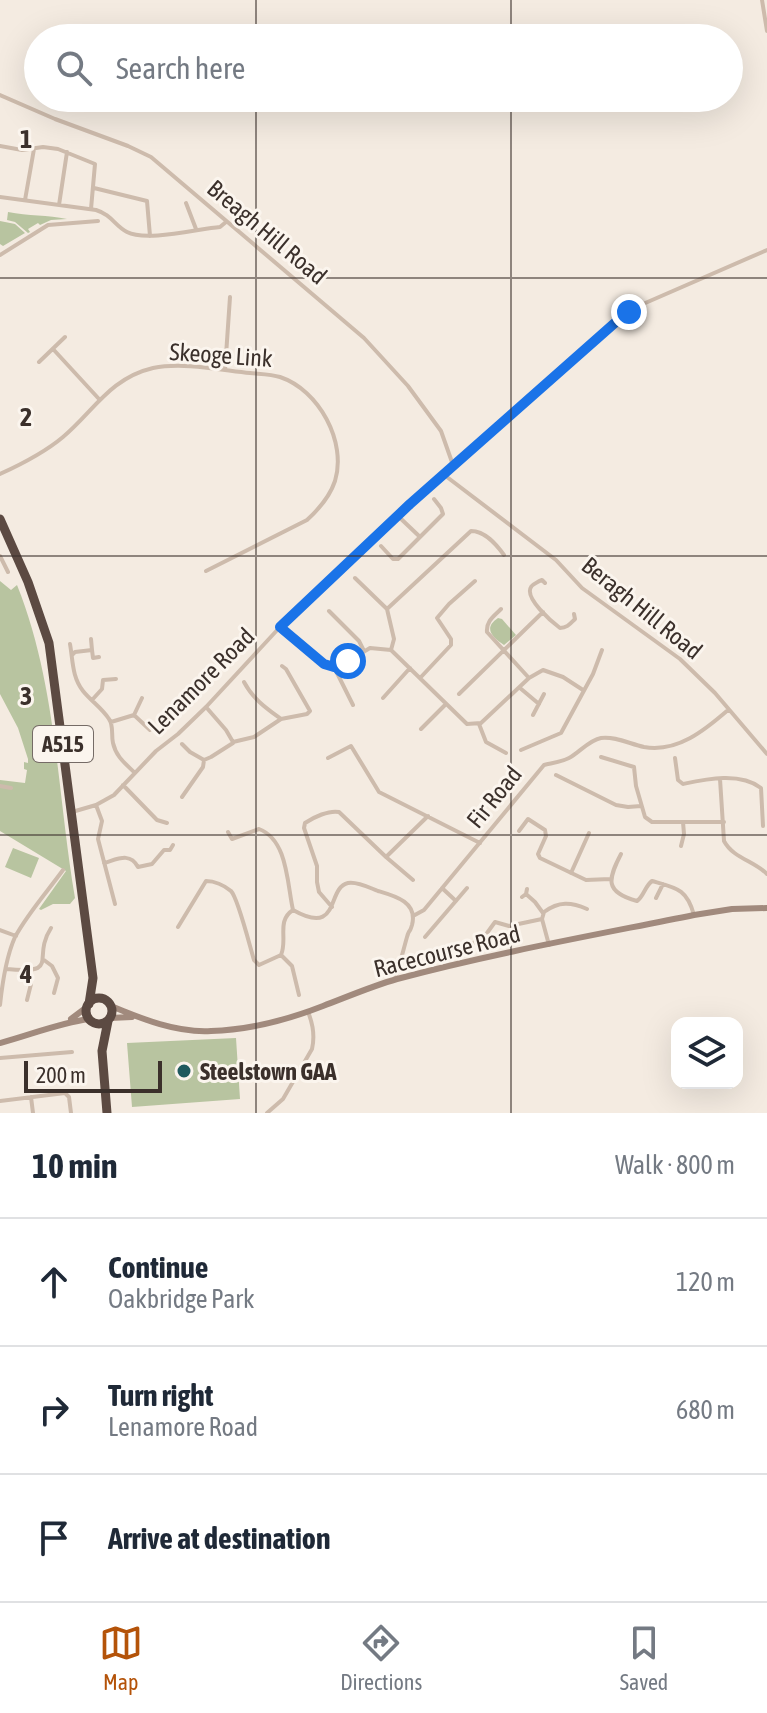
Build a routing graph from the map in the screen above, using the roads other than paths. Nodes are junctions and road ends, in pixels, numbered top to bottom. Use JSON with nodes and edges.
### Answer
{"nodes":[{"id":1,"x":762,"y":0,"type":"edge"},
{"id":2,"x":767,"y":31,"type":"edge"},
{"id":3,"x":0,"y":95,"type":"edge"},
{"id":4,"x":24,"y":105,"type":"edge"},
{"id":5,"x":39,"y":112,"type":"edge"},
{"id":6,"x":0,"y":146,"type":"edge"},
{"id":7,"x":34,"y":149,"type":"junction"},
{"id":8,"x":67,"y":152,"type":"junction"},
{"id":9,"x":93,"y":187,"type":"junction"},
{"id":10,"x":0,"y":197,"type":"edge"},
{"id":11,"x":25,"y":200,"type":"junction"},
{"id":12,"x":186,"y":203,"type":"dead end"},
{"id":13,"x":59,"y":205,"type":"junction"},
{"id":14,"x":91,"y":209,"type":"junction"},
{"id":15,"x":98,"y":221,"type":"dead end"},
{"id":16,"x":226,"y":222,"type":"junction"},
{"id":17,"x":196,"y":229,"type":"junction"},
{"id":18,"x":150,"y":236,"type":"junction"},
{"id":19,"x":767,"y":250,"type":"edge"},
{"id":20,"x":1,"y":253,"type":"edge"},
{"id":21,"x":230,"y":297,"type":"dead end"},
{"id":22,"x":65,"y":337,"type":"dead end"},
{"id":23,"x":53,"y":349,"type":"junction"},
{"id":24,"x":39,"y":362,"type":"dead end"},
{"id":25,"x":225,"y":370,"type":"junction"},
{"id":26,"x":99,"y":399,"type":"junction"},
{"id":27,"x":453,"y":465,"type":"junction"},
{"id":28,"x":0,"y":474,"type":"edge"},
{"id":29,"x":443,"y":474,"type":"junction"},
{"id":30,"x":434,"y":499,"type":"dead end"},
{"id":31,"x":398,"y":516,"type":"junction"},
{"id":32,"x":0,"y":519,"type":"edge"},
{"id":33,"x":420,"y":537,"type":"junction"},
{"id":34,"x":381,"y":546,"type":"dead end"},
{"id":35,"x":504,"y":555,"type":"dead end"},
{"id":36,"x":0,"y":556,"type":"edge"},
{"id":37,"x":206,"y":571,"type":"dead end"},
{"id":38,"x":8,"y":572,"type":"dead end"},
{"id":39,"x":355,"y":578,"type":"dead end"},
{"id":40,"x":475,"y":581,"type":"dead end"},
{"id":41,"x":545,"y":583,"type":"dead end"},
{"id":42,"x":387,"y":609,"type":"junction"},
{"id":43,"x":501,"y":609,"type":"dead end"},
{"id":44,"x":329,"y":611,"type":"dead end"},
{"id":45,"x":543,"y":612,"type":"junction"},
{"id":46,"x":574,"y":614,"type":"dead end"},
{"id":47,"x":280,"y":627,"type":"junction"},
{"id":48,"x":91,"y":639,"type":"dead end"},
{"id":49,"x":70,"y":644,"type":"dead end"},
{"id":50,"x":92,"y":650,"type":"junction"},
{"id":51,"x":391,"y":650,"type":"junction"},
{"id":52,"x":504,"y":650,"type":"junction"},
{"id":53,"x":602,"y":650,"type":"dead end"},
{"id":54,"x":364,"y":651,"type":"junction"},
{"id":55,"x":72,"y":655,"type":"junction"},
{"id":56,"x":99,"y":657,"type":"dead end"},
{"id":57,"x":282,"y":666,"type":"dead end"},
{"id":58,"x":334,"y":667,"type":"junction"},
{"id":59,"x":410,"y":668,"type":"junction"},
{"id":60,"x":421,"y":677,"type":"junction"},
{"id":61,"x":529,"y":678,"type":"junction"},
{"id":62,"x":116,"y":679,"type":"dead end"},
{"id":63,"x":244,"y":682,"type":"dead end"},
{"id":64,"x":520,"y":688,"type":"junction"},
{"id":65,"x":583,"y":690,"type":"junction"},
{"id":66,"x":459,"y":694,"type":"dead end"},
{"id":67,"x":544,"y":694,"type":"dead end"},
{"id":68,"x":142,"y":698,"type":"dead end"},
{"id":69,"x":383,"y":698,"type":"dead end"},
{"id":70,"x":92,"y":700,"type":"junction"},
{"id":71,"x":539,"y":704,"type":"junction"},
{"id":72,"x":353,"y":705,"type":"dead end"},
{"id":73,"x":445,"y":705,"type":"junction"},
{"id":74,"x":206,"y":707,"type":"junction"},
{"id":75,"x":728,"y":710,"type":"junction"},
{"id":76,"x":134,"y":715,"type":"junction"},
{"id":77,"x":533,"y":715,"type":"dead end"},
{"id":78,"x":281,"y":719,"type":"junction"},
{"id":79,"x":111,"y":722,"type":"junction"},
{"id":80,"x":479,"y":724,"type":"junction"},
{"id":81,"x":421,"y":729,"type":"dead end"},
{"id":82,"x":150,"y":730,"type":"dead end"},
{"id":83,"x":233,"y":742,"type":"junction"},
{"id":84,"x":182,"y":744,"type":"dead end"},
{"id":85,"x":521,"y":750,"type":"dead end"},
{"id":86,"x":506,"y":753,"type":"dead end"},
{"id":87,"x":767,"y":754,"type":"edge"},
{"id":88,"x":601,"y":757,"type":"dead end"},
{"id":89,"x":328,"y":758,"type":"dead end"},
{"id":90,"x":675,"y":758,"type":"dead end"},
{"id":91,"x":204,"y":760,"type":"junction"},
{"id":92,"x":135,"y":773,"type":"junction"},
{"id":93,"x":556,"y":775,"type":"dead end"},
{"id":94,"x":720,"y":779,"type":"junction"},
{"id":95,"x":123,"y":785,"type":"junction"},
{"id":96,"x":0,"y":786,"type":"edge"},
{"id":97,"x":11,"y":788,"type":"dead end"},
{"id":98,"x":182,"y":797,"type":"dead end"},
{"id":99,"x":96,"y":805,"type":"junction"},
{"id":100,"x":641,"y":806,"type":"junction"},
{"id":101,"x":72,"y":812,"type":"junction"},
{"id":102,"x":428,"y":816,"type":"junction"},
{"id":103,"x":683,"y":822,"type":"junction"},
{"id":104,"x":724,"y":822,"type":"junction"},
{"id":105,"x":167,"y":823,"type":"dead end"},
{"id":106,"x":763,"y":826,"type":"dead end"},
{"id":107,"x":519,"y":831,"type":"dead end"},
{"id":108,"x":228,"y":832,"type":"dead end"},
{"id":109,"x":589,"y":833,"type":"dead end"},
{"id":110,"x":480,"y":843,"type":"junction"},
{"id":111,"x":173,"y":845,"type":"dead end"},
{"id":112,"x":681,"y":846,"type":"dead end"},
{"id":113,"x":621,"y":854,"type":"dead end"},
{"id":114,"x":386,"y":857,"type":"junction"},
{"id":115,"x":104,"y":863,"type":"junction"},
{"id":116,"x":63,"y":870,"type":"dead end"},
{"id":117,"x":571,"y":873,"type":"junction"},
{"id":118,"x":767,"y":874,"type":"edge"},
{"id":119,"x":610,"y":879,"type":"junction"},
{"id":120,"x":413,"y":880,"type":"dead end"},
{"id":121,"x":663,"y":884,"type":"junction"},
{"id":122,"x":442,"y":888,"type":"junction"},
{"id":123,"x":467,"y":888,"type":"dead end"},
{"id":124,"x":525,"y":894,"type":"dead end"},
{"id":125,"x":123,"y":897,"type":"dead end"},
{"id":126,"x":656,"y":898,"type":"dead end"},
{"id":127,"x":456,"y":901,"type":"junction"},
{"id":128,"x":332,"y":907,"type":"junction"},
{"id":129,"x":767,"y":908,"type":"edge"},
{"id":130,"x":293,"y":910,"type":"junction"},
{"id":131,"x":588,"y":910,"type":"dead end"},
{"id":132,"x":694,"y":915,"type":"junction"},
{"id":133,"x":413,"y":916,"type":"junction"},
{"id":134,"x":542,"y":916,"type":"junction"},
{"id":135,"x":426,"y":920,"type":"dead end"},
{"id":136,"x":178,"y":927,"type":"dead end"},
{"id":137,"x":434,"y":927,"type":"junction"},
{"id":138,"x":51,"y":928,"type":"dead end"},
{"id":139,"x":0,"y":930,"type":"edge"},
{"id":140,"x":16,"y":936,"type":"junction"},
{"id":141,"x":425,"y":937,"type":"dead end"},
{"id":142,"x":549,"y":945,"type":"junction"},
{"id":143,"x":468,"y":947,"type":"dead end"},
{"id":144,"x":281,"y":955,"type":"junction"},
{"id":145,"x":44,"y":960,"type":"junction"},
{"id":146,"x":7,"y":969,"type":"junction"},
{"id":147,"x":31,"y":971,"type":"junction"},
{"id":148,"x":93,"y":978,"type":"junction"},
{"id":149,"x":394,"y":980,"type":"junction"},
{"id":150,"x":1,"y":993,"type":"edge"},
{"id":151,"x":54,"y":993,"type":"dead end"},
{"id":152,"x":299,"y":995,"type":"dead end"},
{"id":153,"x":27,"y":1000,"type":"dead end"},
{"id":154,"x":0,"y":1001,"type":"edge"},
{"id":155,"x":109,"y":1003,"type":"junction"},
{"id":156,"x":88,"y":1005,"type":"junction"},
{"id":157,"x":308,"y":1012,"type":"junction"},
{"id":158,"x":139,"y":1018,"type":"junction"},
{"id":159,"x":109,"y":1019,"type":"junction"},
{"id":160,"x":91,"y":1020,"type":"junction"},
{"id":161,"x":68,"y":1022,"type":"junction"},
{"id":162,"x":0,"y":1043,"type":"edge"},
{"id":163,"x":69,"y":1050,"type":"dead end"},
{"id":164,"x":102,"y":1051,"type":"junction"},
{"id":165,"x":0,"y":1058,"type":"edge"},
{"id":166,"x":31,"y":1097,"type":"junction"},
{"id":167,"x":0,"y":1101,"type":"edge"},
{"id":168,"x":33,"y":1113,"type":"edge"},
{"id":169,"x":71,"y":1113,"type":"edge"},
{"id":170,"x":107,"y":1113,"type":"edge"},
{"id":171,"x":267,"y":1113,"type":"edge"}],
"edges":[{"from":1,"to":2,"type":"street"},
{"from":3,"to":4,"type":"street","name":"Breagh Hill Road"},
{"from":5,"to":16,"type":"street","name":"Breagh Hill Road"},
{"from":6,"to":7,"type":"street"},
{"from":7,"to":8,"type":"street"},
{"from":7,"to":11,"type":"street"},
{"from":8,"to":9,"type":"street"},
{"from":8,"to":13,"type":"street"},
{"from":9,"to":14,"type":"street"},
{"from":9,"to":18,"type":"street"},
{"from":10,"to":11,"type":"street"},
{"from":11,"to":13,"type":"street"},
{"from":12,"to":17,"type":"street"},
{"from":13,"to":14,"type":"street"},
{"from":14,"to":18,"type":"street"},
{"from":15,"to":20,"type":"street"},
{"from":16,"to":17,"type":"street"},
{"from":16,"to":27,"type":"street","name":"Breagh Hill Road"},
{"from":17,"to":18,"type":"street"},
{"from":19,"to":27,"type":"street","name":"Lenamore Road"},
{"from":21,"to":25,"type":"street"},
{"from":22,"to":23,"type":"street"},
{"from":23,"to":24,"type":"street"},
{"from":23,"to":26,"type":"street"},
{"from":25,"to":26,"type":"street","name":"Skeoge Link"},
{"from":25,"to":37,"type":"street","name":"Skeoge Link"},
{"from":26,"to":28,"type":"street","name":"Skeoge Link"},
{"from":27,"to":29,"type":"street","name":"Lenamore Road"},
{"from":29,"to":31,"type":"street","name":"Lenamore Road"},
{"from":29,"to":75,"type":"street","name":"Beragh Hill Road"},
{"from":30,"to":33,"type":"street"},
{"from":31,"to":33,"type":"street"},
{"from":31,"to":47,"type":"street","name":"Lenamore Road"},
{"from":32,"to":101,"type":"highway","number":"A515"},
{"from":33,"to":34,"type":"street"},
{"from":35,"to":42,"type":"street"},
{"from":36,"to":38,"type":"street"},
{"from":39,"to":42,"type":"street"},
{"from":40,"to":60,"type":"street"},
{"from":41,"to":45,"type":"street"},
{"from":42,"to":51,"type":"street"},
{"from":43,"to":52,"type":"street"},
{"from":44,"to":54,"type":"street"},
{"from":45,"to":46,"type":"street"},
{"from":45,"to":52,"type":"street"},
{"from":47,"to":58,"type":"street"},
{"from":47,"to":74,"type":"street","name":"Lenamore Road"},
{"from":48,"to":50,"type":"street"},
{"from":49,"to":55,"type":"street"},
{"from":50,"to":55,"type":"street"},
{"from":50,"to":56,"type":"street"},
{"from":51,"to":54,"type":"street"},
{"from":51,"to":59,"type":"street"},
{"from":52,"to":61,"type":"street"},
{"from":52,"to":66,"type":"street"},
{"from":53,"to":65,"type":"street"},
{"from":54,"to":58,"type":"street"},
{"from":55,"to":70,"type":"street"},
{"from":57,"to":78,"type":"street"},
{"from":58,"to":72,"type":"street"},
{"from":59,"to":60,"type":"street"},
{"from":59,"to":69,"type":"street"},
{"from":60,"to":73,"type":"street"},
{"from":61,"to":64,"type":"street"},
{"from":61,"to":65,"type":"street"},
{"from":62,"to":70,"type":"street"},
{"from":63,"to":78,"type":"street"},
{"from":64,"to":71,"type":"street"},
{"from":64,"to":80,"type":"street"},
{"from":65,"to":85,"type":"street"},
{"from":67,"to":71,"type":"street"},
{"from":68,"to":76,"type":"street"},
{"from":70,"to":79,"type":"street"},
{"from":71,"to":77,"type":"street"},
{"from":73,"to":80,"type":"street"},
{"from":73,"to":81,"type":"street"},
{"from":74,"to":83,"type":"street"},
{"from":74,"to":92,"type":"street","name":"Lenamore Road"},
{"from":75,"to":87,"type":"street","name":"Beragh Hill Road"},
{"from":75,"to":110,"type":"street","name":"Fir Road"},
{"from":76,"to":79,"type":"street"},
{"from":76,"to":82,"type":"street"},
{"from":78,"to":83,"type":"street"},
{"from":79,"to":92,"type":"street"},
{"from":80,"to":86,"type":"street"},
{"from":83,"to":91,"type":"street"},
{"from":84,"to":91,"type":"street"},
{"from":88,"to":100,"type":"street"},
{"from":89,"to":102,"type":"street"},
{"from":90,"to":94,"type":"street"},
{"from":91,"to":98,"type":"street"},
{"from":92,"to":95,"type":"street","name":"Lenamore Road"},
{"from":93,"to":100,"type":"street"},
{"from":94,"to":104,"type":"street"},
{"from":94,"to":106,"type":"street"},
{"from":95,"to":99,"type":"street","name":"Lenamore Road"},
{"from":95,"to":105,"type":"street"},
{"from":96,"to":97,"type":"street"},
{"from":99,"to":101,"type":"street","name":"Lenamore Road"},
{"from":99,"to":115,"type":"street"},
{"from":100,"to":103,"type":"street"},
{"from":101,"to":148,"type":"highway","number":"A515"},
{"from":102,"to":110,"type":"street"},
{"from":102,"to":114,"type":"street"},
{"from":103,"to":104,"type":"street"},
{"from":103,"to":112,"type":"street"},
{"from":104,"to":118,"type":"street"},
{"from":107,"to":117,"type":"street"},
{"from":108,"to":130,"type":"street"},
{"from":109,"to":117,"type":"street"},
{"from":110,"to":122,"type":"street","name":"Fir Road"},
{"from":111,"to":115,"type":"street"},
{"from":113,"to":119,"type":"street"},
{"from":114,"to":120,"type":"street"},
{"from":114,"to":128,"type":"street"},
{"from":115,"to":125,"type":"street"},
{"from":116,"to":140,"type":"street"},
{"from":117,"to":119,"type":"street"},
{"from":119,"to":121,"type":"street"},
{"from":121,"to":126,"type":"street"},
{"from":121,"to":132,"type":"street"},
{"from":122,"to":127,"type":"street"},
{"from":122,"to":133,"type":"street","name":"Fir Road"},
{"from":123,"to":127,"type":"street"},
{"from":124,"to":134,"type":"street"},
{"from":127,"to":137,"type":"street"},
{"from":128,"to":130,"type":"street"},
{"from":128,"to":133,"type":"street"},
{"from":129,"to":132,"type":"street","name":"Racecourse Road"},
{"from":130,"to":144,"type":"street"},
{"from":131,"to":134,"type":"street"},
{"from":132,"to":142,"type":"street","name":"Racecourse Road"},
{"from":133,"to":149,"type":"street"},
{"from":134,"to":142,"type":"street"},
{"from":134,"to":143,"type":"street"},
{"from":135,"to":137,"type":"street"},
{"from":136,"to":144,"type":"street"},
{"from":137,"to":141,"type":"street"},
{"from":138,"to":145,"type":"street"},
{"from":139,"to":140,"type":"street"},
{"from":140,"to":146,"type":"street"},
{"from":142,"to":149,"type":"street","name":"Racecourse Road"},
{"from":144,"to":152,"type":"street"},
{"from":145,"to":147,"type":"street"},
{"from":145,"to":151,"type":"street"},
{"from":146,"to":147,"type":"street"},
{"from":146,"to":150,"type":"street"},
{"from":147,"to":153,"type":"street"},
{"from":148,"to":155,"type":"highway","number":"A515"},
{"from":148,"to":156,"type":"highway","number":"A515"},
{"from":149,"to":157,"type":"street","name":"Racecourse Road"},
{"from":150,"to":154,"type":"street"},
{"from":155,"to":156,"type":"highway"},
{"from":155,"to":158,"type":"street","name":"Racecourse Road"},
{"from":155,"to":159,"type":"highway","number":"A515"},
{"from":156,"to":160,"type":"highway","number":"A515"},
{"from":156,"to":161,"type":"street"},
{"from":157,"to":158,"type":"street","name":"Racecourse Road"},
{"from":157,"to":171,"type":"street"},
{"from":158,"to":159,"type":"street","name":"Racecourse Road"},
{"from":159,"to":160,"type":"highway"},
{"from":159,"to":164,"type":"highway","number":"A515"},
{"from":160,"to":161,"type":"street"},
{"from":160,"to":164,"type":"highway","number":"A515"},
{"from":161,"to":162,"type":"street"},
{"from":163,"to":165,"type":"street"},
{"from":164,"to":170,"type":"highway","number":"A515"},
{"from":166,"to":167,"type":"street"},
{"from":166,"to":168,"type":"street"},
{"from":166,"to":169,"type":"street"}]}
